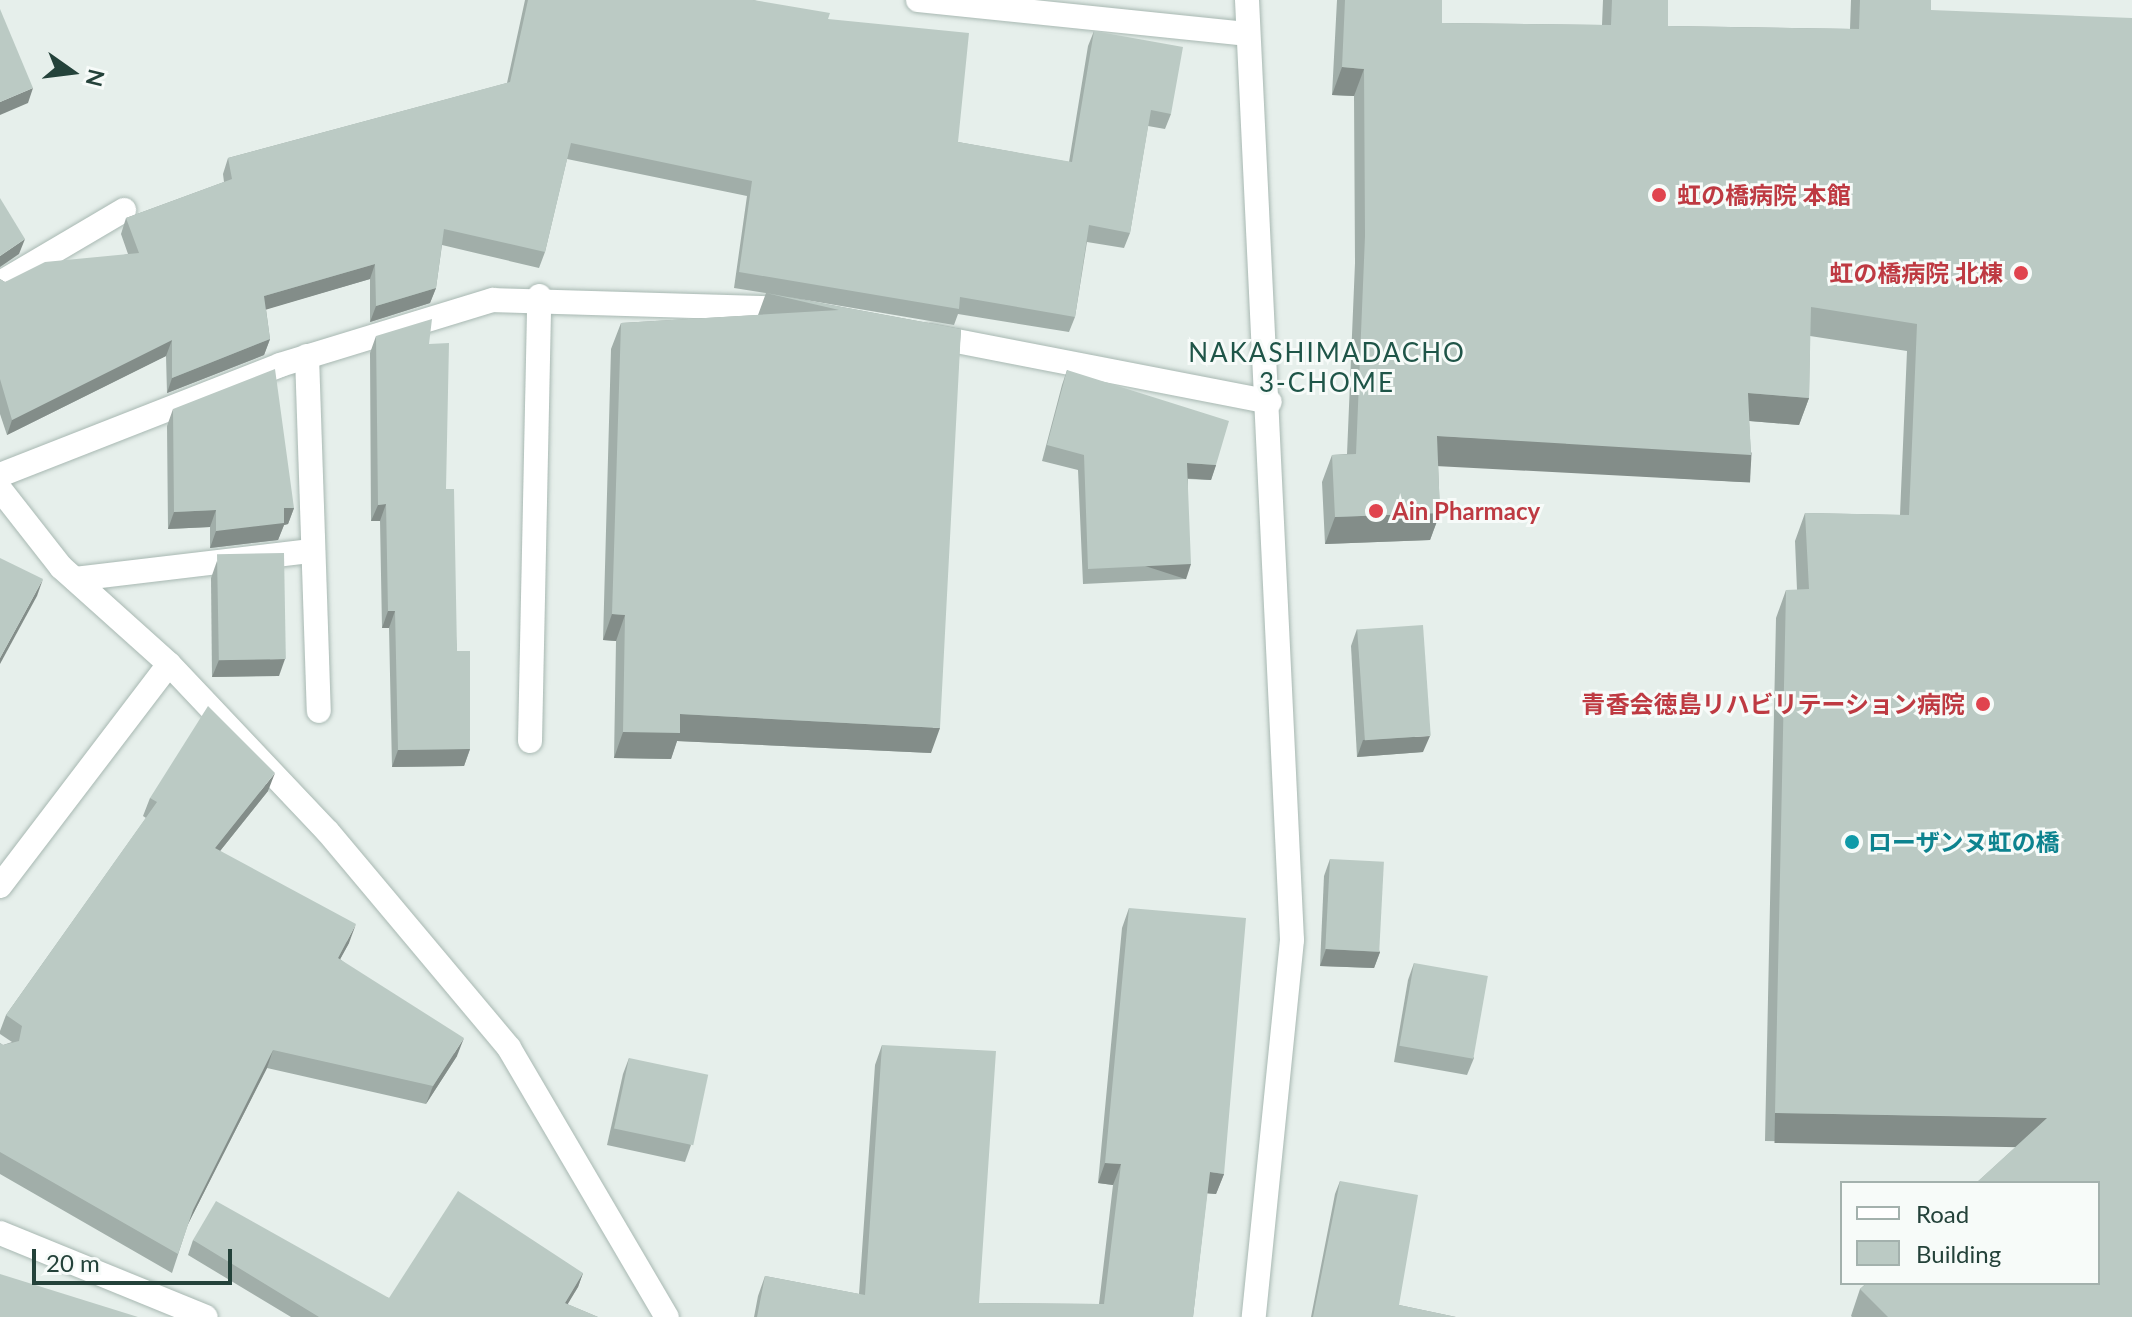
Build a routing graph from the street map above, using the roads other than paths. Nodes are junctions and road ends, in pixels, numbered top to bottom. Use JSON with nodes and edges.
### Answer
{"nodes":[{"id":1,"x":918,"y":0,"type":"edge"},
{"id":2,"x":1247,"y":0,"type":"edge"},
{"id":3,"x":1246,"y":34,"type":"junction"},
{"id":4,"x":124,"y":210,"type":"dead end"},
{"id":5,"x":0,"y":283,"type":"edge"},
{"id":6,"x":539,"y":296,"type":"junction"},
{"id":7,"x":817,"y":314,"type":"edge"},
{"id":8,"x":911,"y":332,"type":"edge"},
{"id":9,"x":307,"y":356,"type":"junction"},
{"id":10,"x":1270,"y":402,"type":"junction"},
{"id":11,"x":0,"y":475,"type":"edge"},
{"id":12,"x":0,"y":489,"type":"edge"},
{"id":13,"x":311,"y":551,"type":"junction"},
{"id":14,"x":75,"y":579,"type":"junction"},
{"id":15,"x":169,"y":664,"type":"junction"},
{"id":16,"x":319,"y":711,"type":"dead end"},
{"id":17,"x":530,"y":741,"type":"dead end"},
{"id":18,"x":0,"y":886,"type":"edge"},
{"id":19,"x":0,"y":1233,"type":"edge"},
{"id":20,"x":206,"y":1317,"type":"edge"},
{"id":21,"x":667,"y":1317,"type":"edge"},
{"id":22,"x":1254,"y":1317,"type":"edge"}],
"edges":[{"from":1,"to":3,"type":"street"},
{"from":2,"to":3,"type":"street"},
{"from":3,"to":10,"type":"street"},
{"from":4,"to":5,"type":"street"},
{"from":6,"to":7,"type":"street"},
{"from":6,"to":9,"type":"street"},
{"from":6,"to":17,"type":"street"},
{"from":8,"to":10,"type":"street"},
{"from":9,"to":11,"type":"street"},
{"from":9,"to":13,"type":"street"},
{"from":10,"to":22,"type":"street"},
{"from":12,"to":14,"type":"street"},
{"from":13,"to":14,"type":"street"},
{"from":13,"to":16,"type":"street"},
{"from":14,"to":15,"type":"street"},
{"from":15,"to":18,"type":"street"},
{"from":15,"to":21,"type":"street"},
{"from":19,"to":20,"type":"street"}]}
